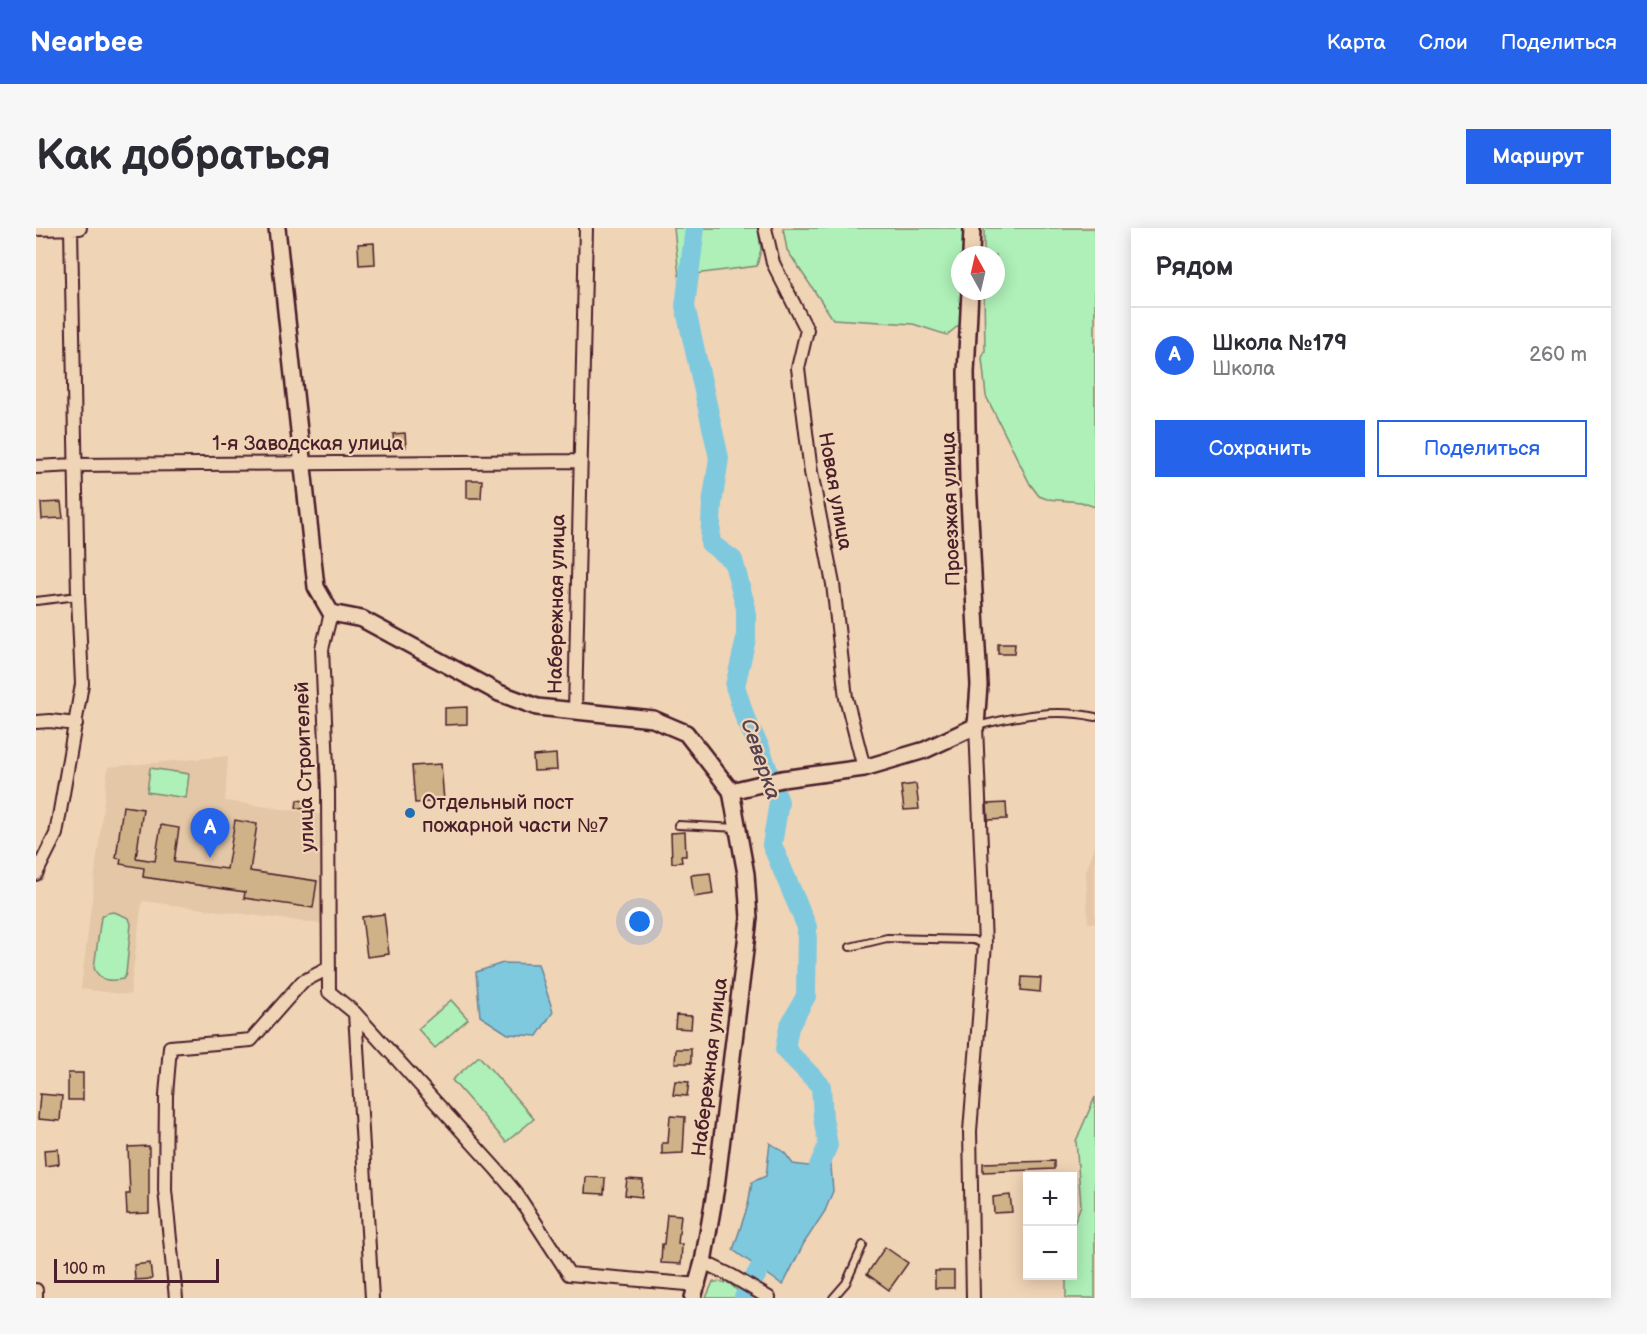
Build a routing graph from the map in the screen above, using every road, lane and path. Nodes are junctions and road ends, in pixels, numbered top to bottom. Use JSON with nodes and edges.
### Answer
{"nodes":[{"id":1,"x":71,"y":228,"type":"edge"},
{"id":2,"x":80,"y":228,"type":"edge"},
{"id":3,"x":277,"y":228,"type":"edge"},
{"id":4,"x":586,"y":228,"type":"edge"},
{"id":5,"x":765,"y":228,"type":"edge"},
{"id":6,"x":972,"y":228,"type":"edge"},
{"id":7,"x":36,"y":229,"type":"edge"},
{"id":8,"x":971,"y":246,"type":"edge"},
{"id":9,"x":970,"y":300,"type":"edge"},
{"id":10,"x":579,"y":461,"type":"junction"},
{"id":11,"x":303,"y":463,"type":"junction"},
{"id":12,"x":75,"y":465,"type":"junction"},
{"id":13,"x":36,"y":467,"type":"edge"},
{"id":14,"x":78,"y":596,"type":"junction"},
{"id":15,"x":36,"y":601,"type":"edge"},
{"id":16,"x":331,"y":613,"type":"junction"},
{"id":17,"x":575,"y":711,"type":"junction"},
{"id":18,"x":1095,"y":717,"type":"edge"},
{"id":19,"x":36,"y":722,"type":"edge"},
{"id":20,"x":76,"y":724,"type":"junction"},
{"id":21,"x":976,"y":726,"type":"junction"},
{"id":22,"x":864,"y":768,"type":"junction"},
{"id":23,"x":731,"y":791,"type":"junction"},
{"id":24,"x":678,"y":825,"type":"dead end"},
{"id":25,"x":738,"y":828,"type":"junction"},
{"id":26,"x":36,"y":874,"type":"edge"},
{"id":27,"x":985,"y":944,"type":"junction"},
{"id":28,"x":850,"y":947,"type":"dead end"},
{"id":29,"x":329,"y":968,"type":"junction"},
{"id":30,"x":356,"y":1013,"type":"junction"},
{"id":31,"x":387,"y":1049,"type":"junction"},
{"id":32,"x":401,"y":1052,"type":"dead end"},
{"id":33,"x":863,"y":1245,"type":"dead end"},
{"id":34,"x":703,"y":1262,"type":"junction"},
{"id":35,"x":36,"y":1290,"type":"edge"},
{"id":36,"x":696,"y":1291,"type":"edge"},
{"id":37,"x":36,"y":1298,"type":"edge"},
{"id":38,"x":176,"y":1298,"type":"edge"},
{"id":39,"x":372,"y":1298,"type":"edge"},
{"id":40,"x":769,"y":1298,"type":"edge"},
{"id":41,"x":833,"y":1298,"type":"edge"},
{"id":42,"x":973,"y":1298,"type":"edge"}],
"edges":[{"from":1,"to":2,"type":"street"},
{"from":1,"to":7,"type":"street"},
{"from":1,"to":12,"type":"street"},
{"from":3,"to":11,"type":"street"},
{"from":4,"to":10,"type":"street","name":"Набережная улица"},
{"from":5,"to":22,"type":"street","name":"Новая улица"},
{"from":6,"to":8,"type":"street"},
{"from":9,"to":21,"type":"street","name":"Проезжая улица"},
{"from":10,"to":11,"type":"street","name":"1-я Заводская улица"},
{"from":10,"to":17,"type":"street","name":"Набережная улица"},
{"from":11,"to":12,"type":"street","name":"1-я Заводская улица"},
{"from":11,"to":16,"type":"street"},
{"from":12,"to":13,"type":"street","name":"1-я Заводская улица"},
{"from":12,"to":14,"type":"street"},
{"from":14,"to":15,"type":"lane"},
{"from":14,"to":20,"type":"street"},
{"from":16,"to":17,"type":"street"},
{"from":16,"to":29,"type":"street","name":"улица Строителей"},
{"from":17,"to":23,"type":"street","name":"Набережная улица"},
{"from":18,"to":21,"type":"lane"},
{"from":19,"to":20,"type":"street"},
{"from":20,"to":26,"type":"street"},
{"from":21,"to":22,"type":"street"},
{"from":21,"to":27,"type":"street"},
{"from":22,"to":23,"type":"street"},
{"from":23,"to":25,"type":"street","name":"Набережная улица"},
{"from":24,"to":25,"type":"lane"},
{"from":25,"to":34,"type":"street","name":"Набережная улица"},
{"from":27,"to":28,"type":"lane"},
{"from":27,"to":42,"type":"street"},
{"from":29,"to":30,"type":"street","name":"улица Строителей"},
{"from":29,"to":38,"type":"street"},
{"from":30,"to":31,"type":"street"},
{"from":30,"to":39,"type":"street"},
{"from":31,"to":32,"type":"lane"},
{"from":31,"to":36,"type":"street"},
{"from":33,"to":41,"type":"lane"},
{"from":34,"to":36,"type":"street","name":"Набережная улица"},
{"from":34,"to":40,"type":"street"},
{"from":35,"to":37,"type":"street"}]}
